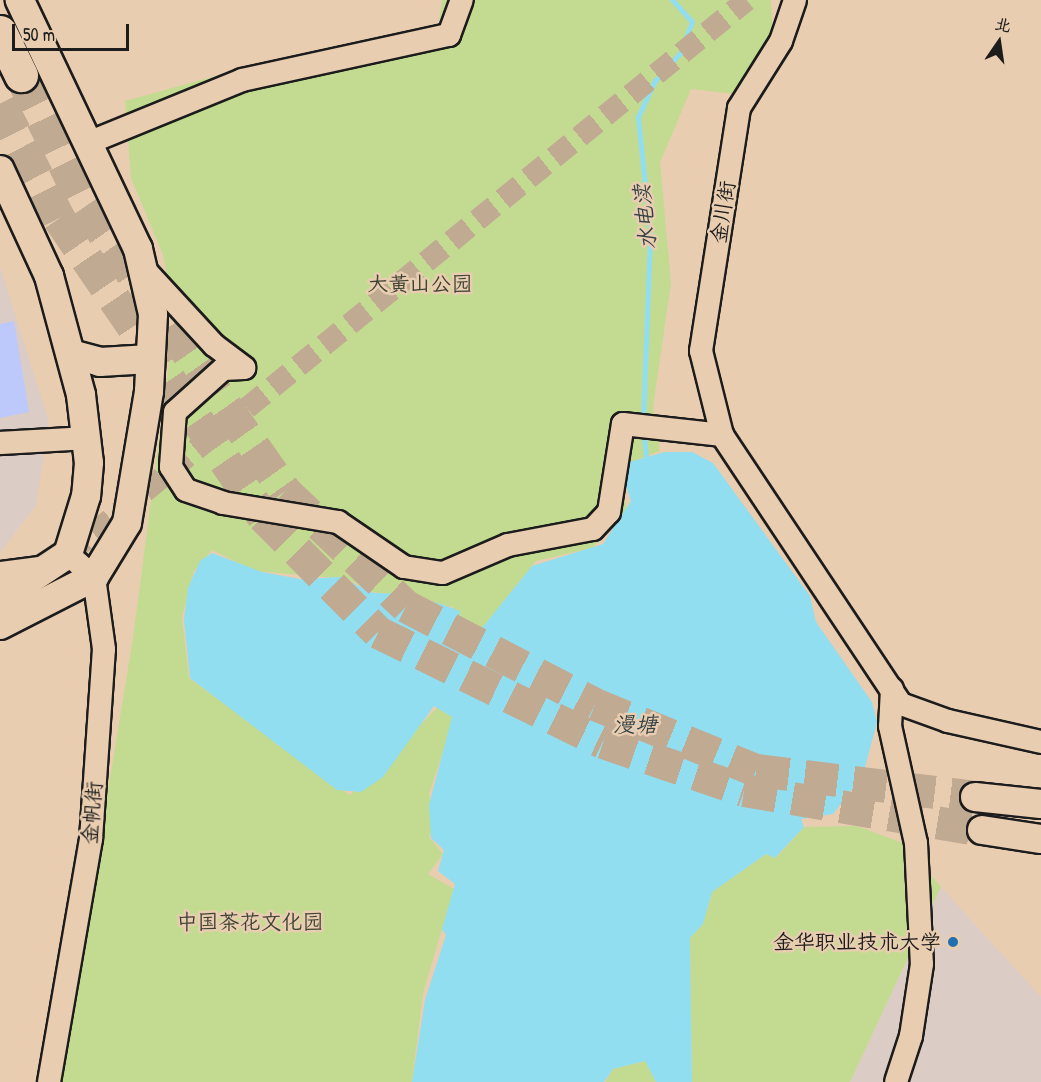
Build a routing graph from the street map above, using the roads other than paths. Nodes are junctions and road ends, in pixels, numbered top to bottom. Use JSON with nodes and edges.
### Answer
{"nodes":[{"id":1,"x":20,"y":0,"type":"edge"},
{"id":2,"x":462,"y":0,"type":"edge"},
{"id":3,"x":795,"y":0,"type":"edge"},
{"id":4,"x":0,"y":32,"type":"edge"},
{"id":5,"x":21,"y":75,"type":"tunnel mouth"},
{"id":6,"x":88,"y":143,"type":"junction"},
{"id":7,"x":0,"y":170,"type":"edge"},
{"id":8,"x":143,"y":268,"type":"junction"},
{"id":9,"x":71,"y":354,"type":"junction"},
{"id":10,"x":150,"y":359,"type":"junction"},
{"id":11,"x":722,"y":435,"type":"junction"},
{"id":12,"x":86,"y":438,"type":"junction"},
{"id":13,"x":0,"y":443,"type":"edge"},
{"id":14,"x":58,"y":561,"type":"junction"},
{"id":15,"x":0,"y":573,"type":"edge"},
{"id":16,"x":94,"y":578,"type":"junction"},
{"id":17,"x":0,"y":599,"type":"edge"},
{"id":18,"x":0,"y":625,"type":"edge"},
{"id":19,"x":892,"y":690,"type":"junction"},
{"id":20,"x":1041,"y":742,"type":"edge"},
{"id":21,"x":975,"y":797,"type":"tunnel mouth"},
{"id":22,"x":1041,"y":804,"type":"edge"},
{"id":23,"x":982,"y":830,"type":"tunnel mouth"},
{"id":24,"x":1041,"y":839,"type":"edge"},
{"id":25,"x":49,"y":1082,"type":"edge"},
{"id":26,"x":896,"y":1082,"type":"edge"}],
"edges":[{"from":1,"to":6,"type":"main road"},
{"from":2,"to":6,"type":"street"},
{"from":3,"to":11,"type":"street","name":"金川街"},
{"from":4,"to":5,"type":"highway"},
{"from":6,"to":8,"type":"main road"},
{"from":7,"to":9,"type":"main road"},
{"from":8,"to":10,"type":"main road"},
{"from":8,"to":11,"type":"street"},
{"from":9,"to":10,"type":"main road"},
{"from":9,"to":12,"type":"main road"},
{"from":10,"to":16,"type":"main road"},
{"from":11,"to":19,"type":"street","name":"金川街"},
{"from":12,"to":13,"type":"street"},
{"from":12,"to":14,"type":"main road"},
{"from":14,"to":15,"type":"street"},
{"from":14,"to":16,"type":"street"},
{"from":14,"to":17,"type":"main road"},
{"from":16,"to":18,"type":"main road"},
{"from":16,"to":25,"type":"street","name":"金帆街"},
{"from":19,"to":20,"type":"street","name":"金川街"},
{"from":19,"to":26,"type":"street"},
{"from":21,"to":22,"type":"main road"},
{"from":23,"to":24,"type":"main road"}]}
